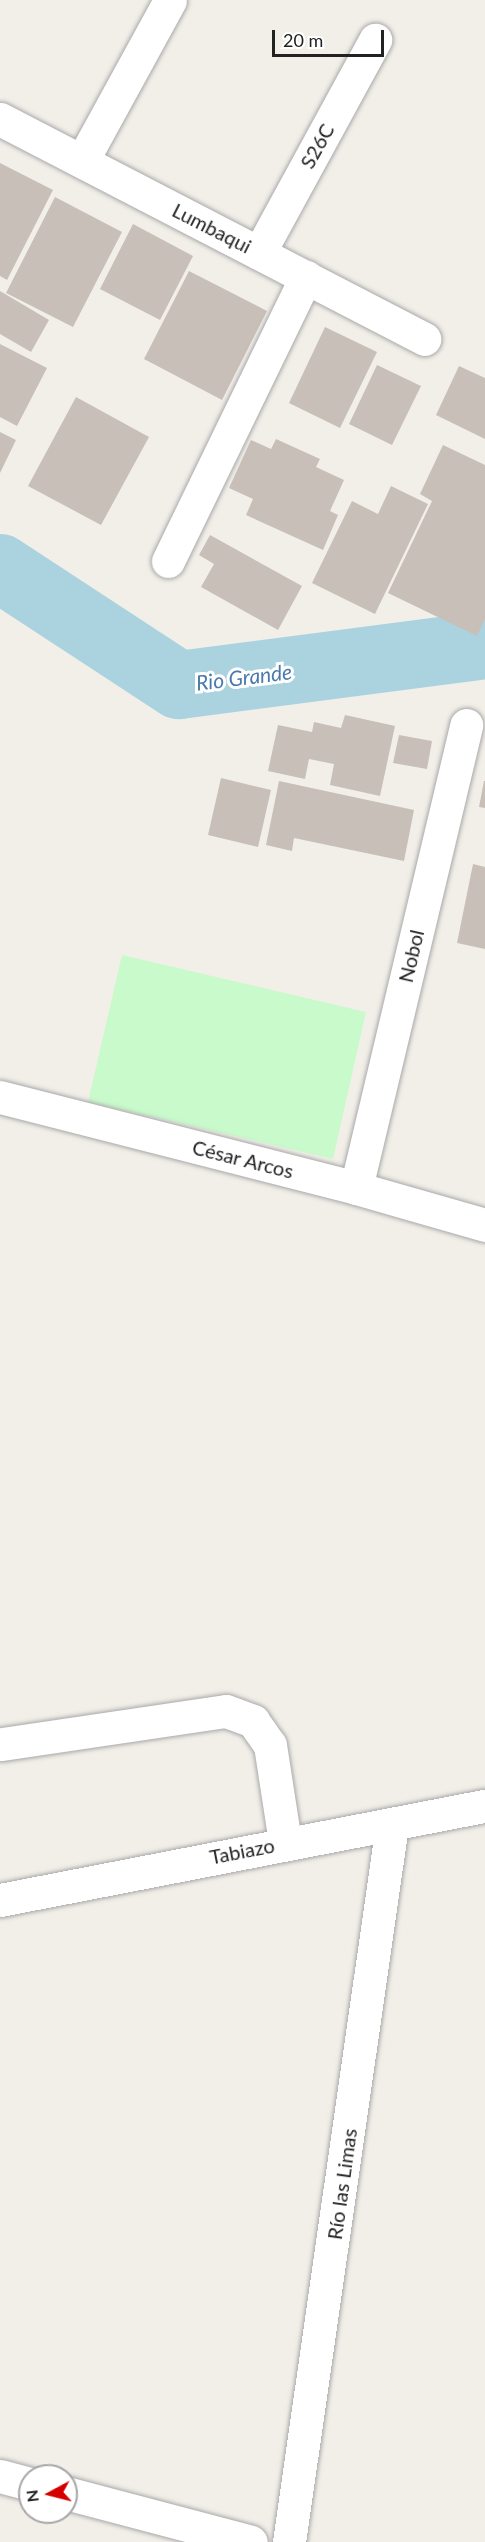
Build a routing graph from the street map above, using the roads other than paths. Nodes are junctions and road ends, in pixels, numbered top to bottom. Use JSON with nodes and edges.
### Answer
{"nodes":[{"id":1,"x":170,"y":0,"type":"edge"},
{"id":2,"x":375,"y":40,"type":"dead end"},
{"id":3,"x":0,"y":119,"type":"edge"},
{"id":4,"x":82,"y":161,"type":"junction"},
{"id":5,"x":259,"y":253,"type":"junction"},
{"id":6,"x":306,"y":277,"type":"junction"},
{"id":7,"x":424,"y":339,"type":"dead end"},
{"id":8,"x":168,"y":561,"type":"dead end"},
{"id":9,"x":466,"y":724,"type":"dead end"},
{"id":10,"x":0,"y":1097,"type":"edge"},
{"id":11,"x":356,"y":1188,"type":"junction"},
{"id":12,"x":485,"y":1226,"type":"edge"},
{"id":13,"x":2,"y":1744,"type":"dead end"},
{"id":14,"x":485,"y":1806,"type":"edge"},
{"id":15,"x":392,"y":1825,"type":"junction"},
{"id":16,"x":285,"y":1842,"type":"junction"},
{"id":17,"x":0,"y":1900,"type":"edge"},
{"id":18,"x":0,"y":2476,"type":"edge"},
{"id":19,"x":18,"y":2481,"type":"edge"},
{"id":20,"x":78,"y":2496,"type":"edge"},
{"id":21,"x":250,"y":2542,"type":"edge"},
{"id":22,"x":289,"y":2542,"type":"edge"}],
"edges":[{"from":1,"to":4,"type":"street"},
{"from":2,"to":5,"type":"street","name":"S26C"},
{"from":3,"to":4,"type":"street","name":"Lumbaqui"},
{"from":4,"to":5,"type":"street","name":"Lumbaqui"},
{"from":5,"to":6,"type":"street","name":"Lumbaqui"},
{"from":6,"to":7,"type":"street","name":"Lumbaqui"},
{"from":6,"to":8,"type":"street"},
{"from":9,"to":11,"type":"street","name":"Nobol"},
{"from":10,"to":11,"type":"street","name":"César Arcos"},
{"from":11,"to":12,"type":"street","name":"César Arcos"},
{"from":13,"to":16,"type":"street"},
{"from":14,"to":15,"type":"street","name":"Tabiazo"},
{"from":15,"to":16,"type":"street","name":"Tabiazo"},
{"from":15,"to":22,"type":"street","name":"Río las Limas"},
{"from":16,"to":17,"type":"street","name":"Tabiazo"},
{"from":18,"to":19,"type":"street"},
{"from":20,"to":21,"type":"street"}]}
